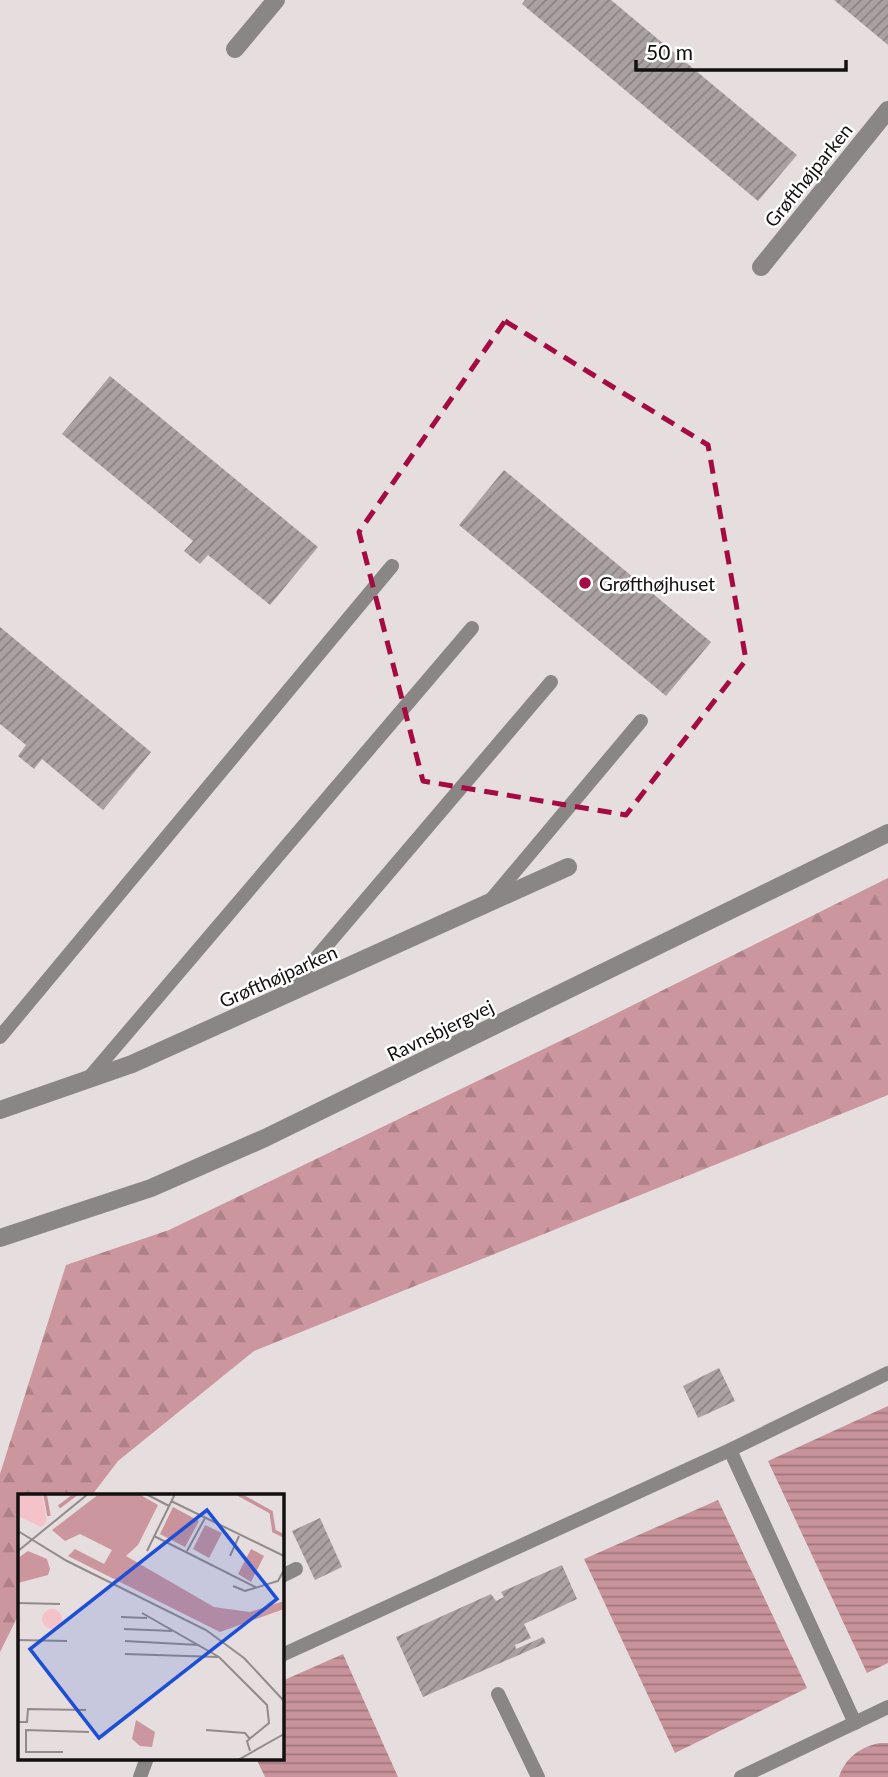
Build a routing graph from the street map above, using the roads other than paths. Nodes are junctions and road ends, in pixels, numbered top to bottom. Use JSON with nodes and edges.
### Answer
{"nodes":[{"id":1,"x":276,"y":0,"type":"edge"},
{"id":2,"x":235,"y":49,"type":"dead end"},
{"id":3,"x":888,"y":110,"type":"edge"},
{"id":4,"x":761,"y":267,"type":"dead end"},
{"id":5,"x":392,"y":566,"type":"dead end"},
{"id":6,"x":472,"y":628,"type":"dead end"},
{"id":7,"x":551,"y":682,"type":"dead end"},
{"id":8,"x":641,"y":721,"type":"dead end"},
{"id":9,"x":888,"y":833,"type":"edge"},
{"id":10,"x":568,"y":867,"type":"dead end"},
{"id":11,"x":487,"y":905,"type":"junction"},
{"id":12,"x":284,"y":996,"type":"junction"},
{"id":13,"x":0,"y":1037,"type":"edge"},
{"id":14,"x":87,"y":1080,"type":"junction"},
{"id":15,"x":0,"y":1110,"type":"edge"},
{"id":16,"x":0,"y":1238,"type":"edge"},
{"id":17,"x":888,"y":1373,"type":"edge"},
{"id":18,"x":730,"y":1450,"type":"junction"},
{"id":19,"x":296,"y":1569,"type":"dead end"},
{"id":20,"x":284,"y":1575,"type":"edge"},
{"id":21,"x":284,"y":1654,"type":"edge"},
{"id":22,"x":498,"y":1694,"type":"dead end"},
{"id":23,"x":888,"y":1707,"type":"edge"},
{"id":24,"x":855,"y":1723,"type":"junction"},
{"id":25,"x":146,"y":1760,"type":"edge"},
{"id":26,"x":140,"y":1777,"type":"edge"},
{"id":27,"x":537,"y":1777,"type":"edge"},
{"id":28,"x":741,"y":1777,"type":"edge"}],
"edges":[{"from":1,"to":2,"type":"street"},
{"from":3,"to":4,"type":"street","name":"Grøfthøjparken"},
{"from":5,"to":13,"type":"lane"},
{"from":6,"to":14,"type":"lane"},
{"from":7,"to":12,"type":"lane"},
{"from":8,"to":11,"type":"lane"},
{"from":9,"to":16,"type":"street","name":"Ravnsbjergvej"},
{"from":10,"to":11,"type":"street","name":"Grøfthøjparken"},
{"from":11,"to":12,"type":"street","name":"Grøfthøjparken"},
{"from":12,"to":14,"type":"street","name":"Grøfthøjparken"},
{"from":14,"to":15,"type":"street","name":"Grøfthøjparken"},
{"from":17,"to":18,"type":"lane"},
{"from":18,"to":21,"type":"lane"},
{"from":18,"to":24,"type":"lane"},
{"from":19,"to":20,"type":"lane"},
{"from":22,"to":27,"type":"lane"},
{"from":23,"to":24,"type":"lane"},
{"from":24,"to":28,"type":"lane"},
{"from":25,"to":26,"type":"lane"}]}
